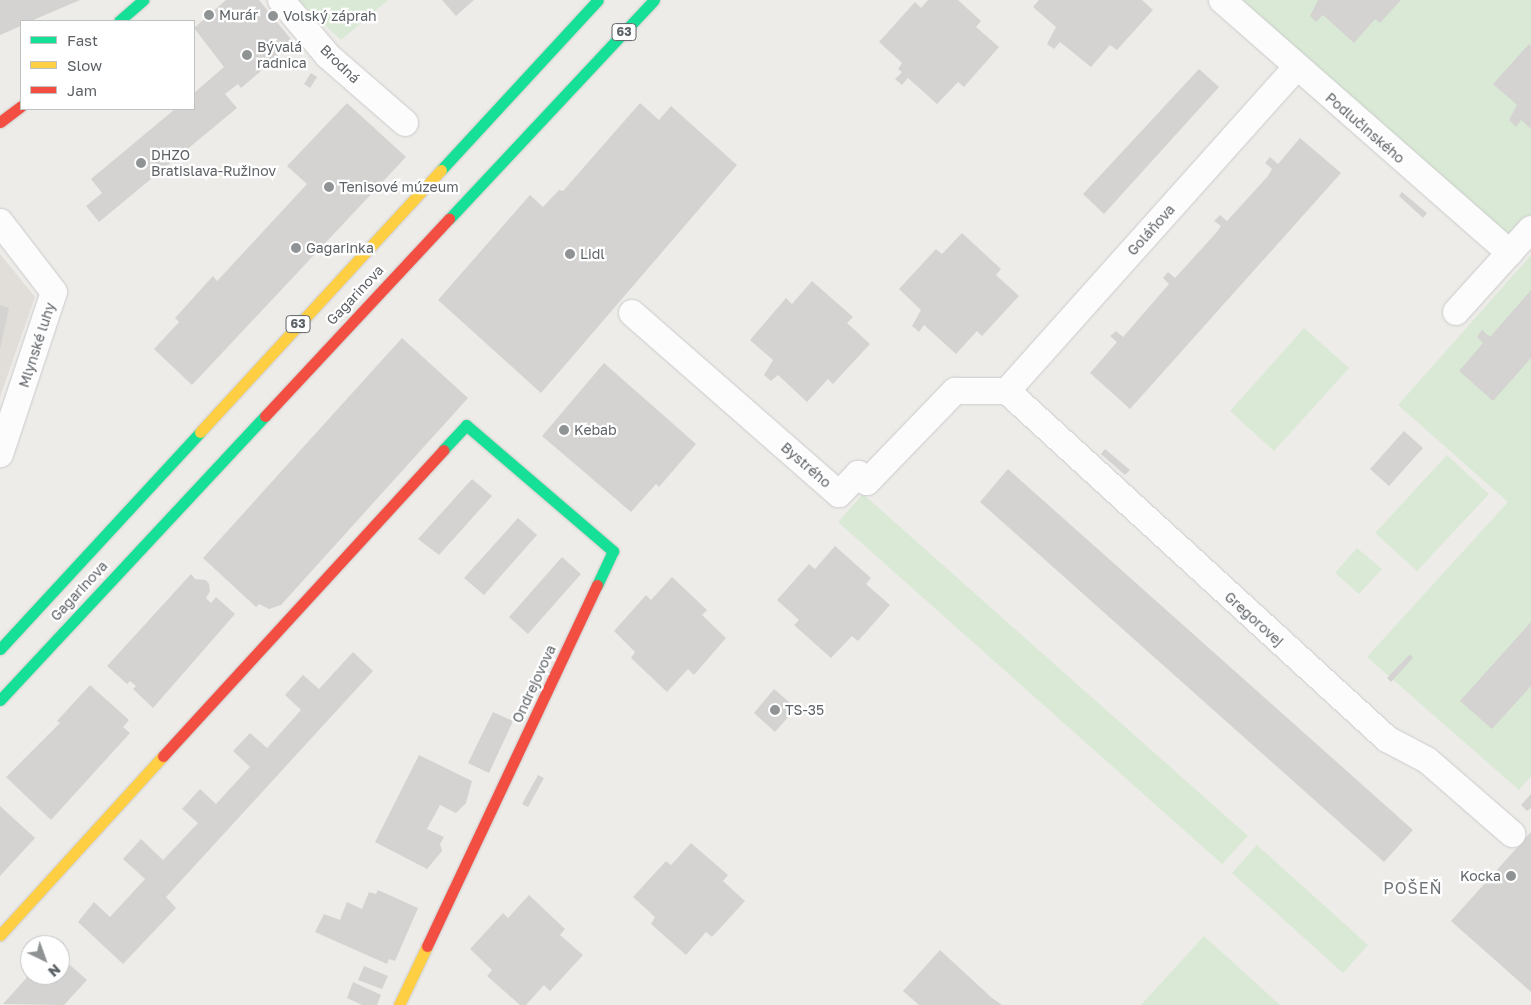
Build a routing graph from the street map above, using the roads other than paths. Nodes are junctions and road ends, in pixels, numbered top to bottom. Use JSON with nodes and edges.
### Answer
{"nodes":[{"id":1,"x":143,"y":0,"type":"edge"},
{"id":2,"x":281,"y":0,"type":"edge"},
{"id":3,"x":598,"y":0,"type":"edge"},
{"id":4,"x":654,"y":0,"type":"edge"},
{"id":5,"x":1222,"y":0,"type":"edge"},
{"id":6,"x":120,"y":20,"type":"edge"},
{"id":7,"x":1296,"y":68,"type":"junction"},
{"id":8,"x":20,"y":107,"type":"edge"},
{"id":9,"x":0,"y":122,"type":"edge"},
{"id":10,"x":405,"y":123,"type":"dead end"},
{"id":11,"x":0,"y":222,"type":"edge"},
{"id":12,"x":1531,"y":229,"type":"edge"},
{"id":13,"x":1510,"y":253,"type":"junction"},
{"id":14,"x":1456,"y":312,"type":"dead end"},
{"id":15,"x":632,"y":313,"type":"dead end"},
{"id":16,"x":1006,"y":391,"type":"junction"},
{"id":17,"x":0,"y":454,"type":"edge"},
{"id":18,"x":0,"y":649,"type":"edge"},
{"id":19,"x":0,"y":700,"type":"edge"},
{"id":20,"x":1512,"y":834,"type":"dead end"},
{"id":21,"x":0,"y":934,"type":"edge"},
{"id":22,"x":399,"y":1005,"type":"edge"}],
"edges":[{"from":1,"to":6,"type":"main road"},
{"from":2,"to":10,"type":"street","name":"Brodná"},
{"from":3,"to":18,"type":"main road","name":"Gagarinova","number":"63"},
{"from":4,"to":19,"type":"main road","name":"Gagarinova","number":"63"},
{"from":5,"to":7,"type":"street","name":"Podlučinského"},
{"from":7,"to":13,"type":"street","name":"Podlučinského"},
{"from":7,"to":16,"type":"street","name":"Goláňova"},
{"from":8,"to":9,"type":"main road"},
{"from":11,"to":17,"type":"street","name":"Mlynské luhy"},
{"from":12,"to":13,"type":"street"},
{"from":13,"to":14,"type":"street"},
{"from":15,"to":16,"type":"street","name":"Bystrého"},
{"from":16,"to":20,"type":"street","name":"Gregorovej"},
{"from":21,"to":22,"type":"main road","name":"Ondrejovova"}]}
